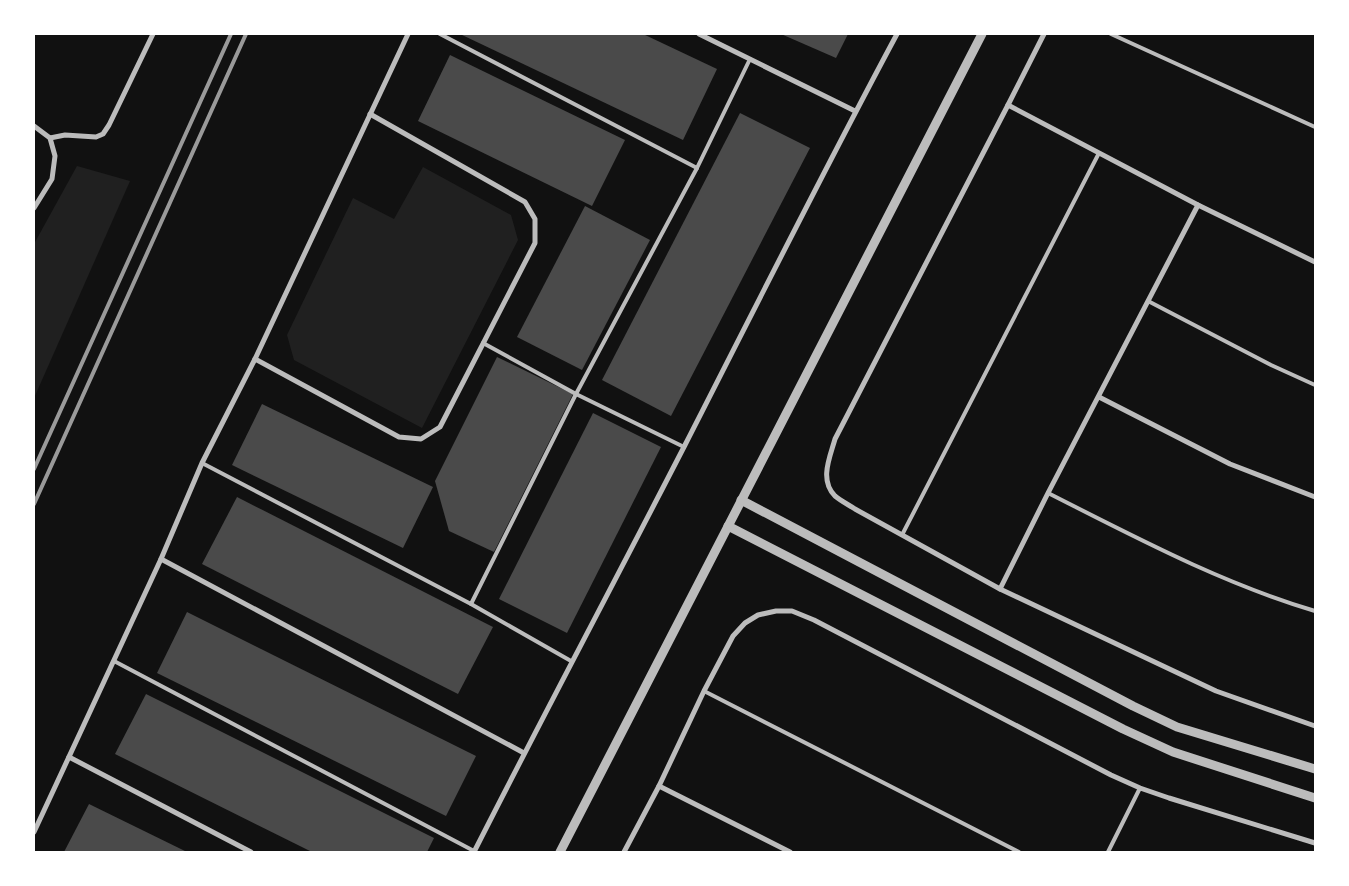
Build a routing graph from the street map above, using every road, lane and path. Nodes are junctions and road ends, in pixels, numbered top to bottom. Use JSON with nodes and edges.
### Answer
{"nodes":[{"id":1,"x":153,"y":34,"type":"edge"},
{"id":2,"x":408,"y":34,"type":"edge"},
{"id":3,"x":440,"y":34,"type":"edge"},
{"id":4,"x":699,"y":34,"type":"edge"},
{"id":5,"x":897,"y":34,"type":"edge"},
{"id":6,"x":982,"y":34,"type":"edge"},
{"id":7,"x":1044,"y":34,"type":"edge"},
{"id":8,"x":1111,"y":34,"type":"edge"},
{"id":9,"x":750,"y":59,"type":"junction"},
{"id":10,"x":1008,"y":106,"type":"junction"},
{"id":11,"x":855,"y":111,"type":"junction"},
{"id":12,"x":370,"y":114,"type":"junction"},
{"id":13,"x":34,"y":126,"type":"edge"},
{"id":14,"x":1315,"y":127,"type":"edge"},
{"id":15,"x":50,"y":138,"type":"junction"},
{"id":16,"x":1099,"y":153,"type":"junction"},
{"id":17,"x":697,"y":168,"type":"junction"},
{"id":18,"x":1198,"y":206,"type":"junction"},
{"id":19,"x":34,"y":208,"type":"edge"},
{"id":20,"x":1315,"y":262,"type":"edge"},
{"id":21,"x":1148,"y":301,"type":"junction"},
{"id":22,"x":483,"y":343,"type":"junction"},
{"id":23,"x":255,"y":359,"type":"junction"},
{"id":24,"x":1315,"y":385,"type":"edge"},
{"id":25,"x":576,"y":394,"type":"junction"},
{"id":26,"x":1099,"y":397,"type":"junction"},
{"id":27,"x":684,"y":447,"type":"junction"},
{"id":28,"x":202,"y":463,"type":"junction"},
{"id":29,"x":1048,"y":493,"type":"junction"},
{"id":30,"x":1315,"y":497,"type":"edge"},
{"id":31,"x":741,"y":500,"type":"junction"},
{"id":32,"x":728,"y":526,"type":"junction"},
{"id":33,"x":902,"y":535,"type":"junction"},
{"id":34,"x":161,"y":559,"type":"junction"},
{"id":35,"x":1000,"y":589,"type":"junction"},
{"id":36,"x":471,"y":604,"type":"junction"},
{"id":37,"x":1315,"y":611,"type":"edge"},
{"id":38,"x":114,"y":661,"type":"junction"},
{"id":39,"x":571,"y":662,"type":"junction"},
{"id":40,"x":704,"y":691,"type":"junction"},
{"id":41,"x":1315,"y":726,"type":"edge"},
{"id":42,"x":524,"y":753,"type":"junction"},
{"id":43,"x":69,"y":757,"type":"junction"},
{"id":44,"x":1315,"y":769,"type":"edge"},
{"id":45,"x":659,"y":786,"type":"junction"},
{"id":46,"x":1140,"y":788,"type":"junction"},
{"id":47,"x":1315,"y":798,"type":"edge"},
{"id":48,"x":34,"y":832,"type":"edge"},
{"id":49,"x":1315,"y":843,"type":"edge"},
{"id":50,"x":252,"y":852,"type":"edge"},
{"id":51,"x":474,"y":852,"type":"edge"},
{"id":52,"x":560,"y":852,"type":"edge"},
{"id":53,"x":624,"y":852,"type":"edge"},
{"id":54,"x":790,"y":852,"type":"edge"},
{"id":55,"x":1019,"y":852,"type":"edge"},
{"id":56,"x":1108,"y":852,"type":"edge"}],
"edges":[{"from":1,"to":15,"type":"street"},
{"from":2,"to":12,"type":"street"},
{"from":3,"to":17,"type":"lane"},
{"from":4,"to":9,"type":"street"},
{"from":5,"to":11,"type":"street"},
{"from":6,"to":31,"type":"street"},
{"from":7,"to":10,"type":"street"},
{"from":8,"to":14,"type":"lane"},
{"from":9,"to":11,"type":"street"},
{"from":9,"to":17,"type":"lane"},
{"from":10,"to":16,"type":"street"},
{"from":10,"to":33,"type":"street"},
{"from":11,"to":27,"type":"street"},
{"from":12,"to":22,"type":"street"},
{"from":12,"to":23,"type":"street"},
{"from":13,"to":15,"type":"street"},
{"from":15,"to":19,"type":"street"},
{"from":16,"to":18,"type":"street"},
{"from":16,"to":33,"type":"lane"},
{"from":17,"to":25,"type":"lane"},
{"from":18,"to":20,"type":"street"},
{"from":18,"to":21,"type":"street"},
{"from":21,"to":24,"type":"lane"},
{"from":21,"to":26,"type":"street"},
{"from":22,"to":23,"type":"street"},
{"from":22,"to":25,"type":"lane"},
{"from":23,"to":28,"type":"street"},
{"from":25,"to":27,"type":"lane"},
{"from":25,"to":36,"type":"lane"},
{"from":26,"to":29,"type":"street"},
{"from":26,"to":30,"type":"street"},
{"from":27,"to":39,"type":"street"},
{"from":28,"to":34,"type":"street"},
{"from":28,"to":36,"type":"lane"},
{"from":29,"to":35,"type":"street"},
{"from":29,"to":37,"type":"lane"},
{"from":31,"to":32,"type":"street"},
{"from":31,"to":44,"type":"street"},
{"from":32,"to":47,"type":"street"},
{"from":32,"to":52,"type":"street"},
{"from":33,"to":35,"type":"street"},
{"from":34,"to":38,"type":"street"},
{"from":34,"to":42,"type":"street"},
{"from":35,"to":41,"type":"street"},
{"from":36,"to":39,"type":"lane"},
{"from":38,"to":43,"type":"street"},
{"from":38,"to":51,"type":"lane"},
{"from":39,"to":42,"type":"street"},
{"from":40,"to":45,"type":"street"},
{"from":40,"to":46,"type":"street"},
{"from":40,"to":55,"type":"lane"},
{"from":42,"to":51,"type":"street"},
{"from":43,"to":48,"type":"street"},
{"from":43,"to":50,"type":"street"},
{"from":45,"to":53,"type":"street"},
{"from":45,"to":54,"type":"street"},
{"from":46,"to":49,"type":"street"},
{"from":46,"to":56,"type":"lane"}]}
